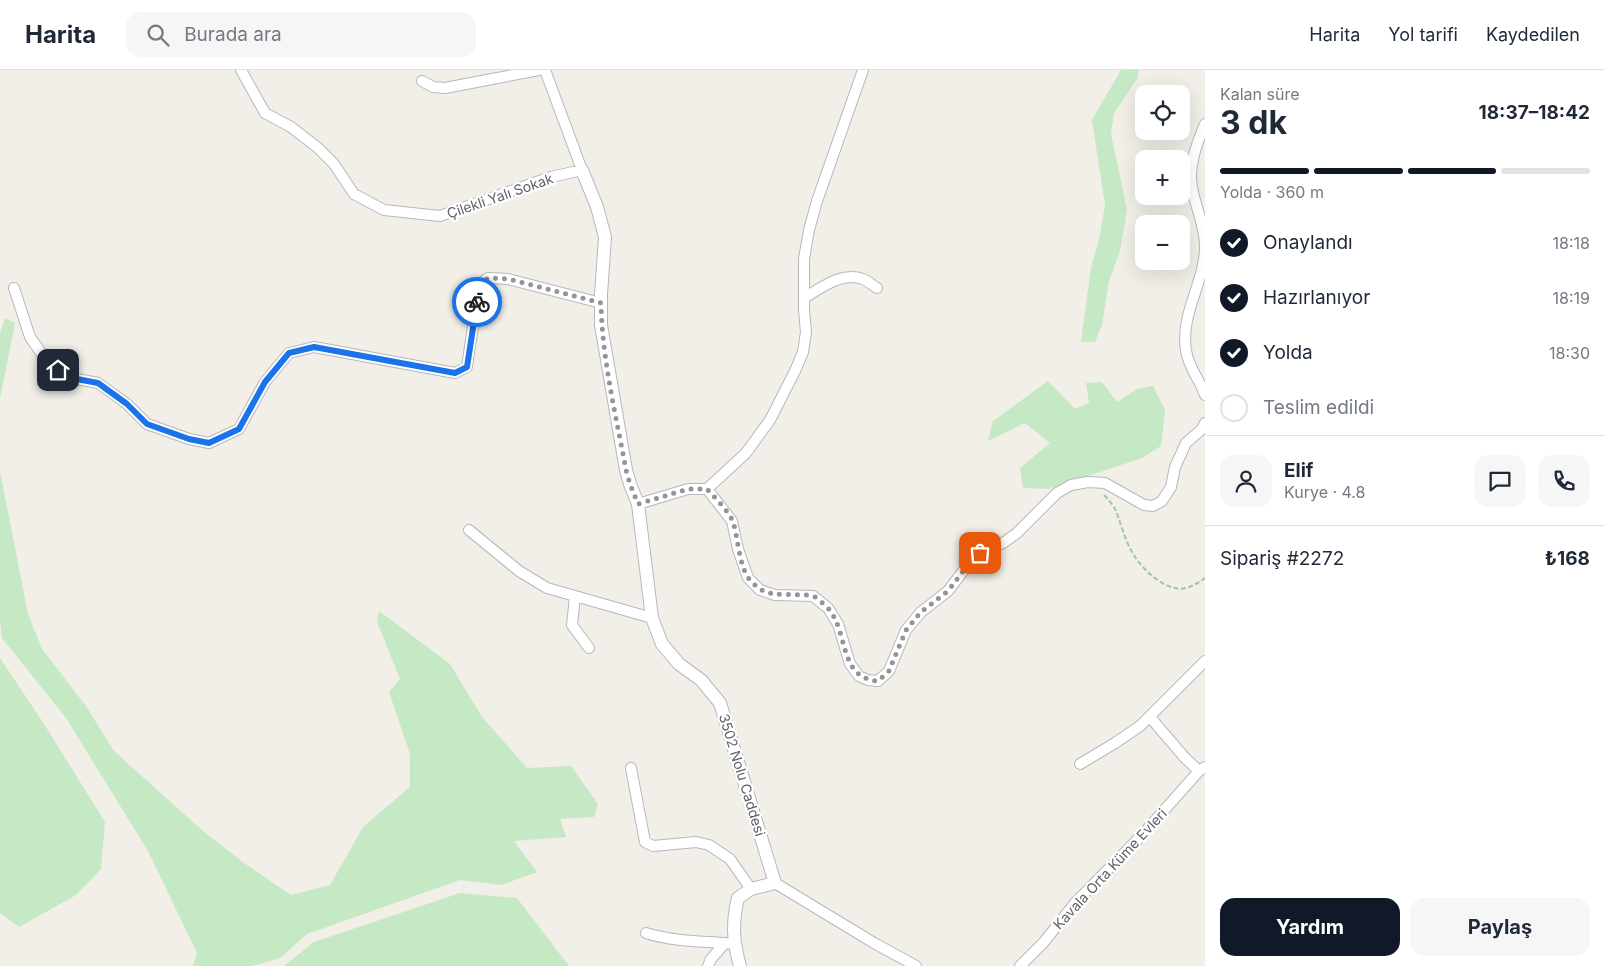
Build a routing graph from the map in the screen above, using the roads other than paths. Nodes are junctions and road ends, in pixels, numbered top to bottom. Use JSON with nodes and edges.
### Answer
{"nodes":[{"id":1,"x":241,"y":70,"type":"edge"},
{"id":2,"x":539,"y":70,"type":"edge"},
{"id":3,"x":545,"y":70,"type":"edge"},
{"id":4,"x":864,"y":70,"type":"edge"},
{"id":5,"x":422,"y":81,"type":"dead end"},
{"id":6,"x":1205,"y":124,"type":"edge"},
{"id":7,"x":582,"y":170,"type":"junction"},
{"id":8,"x":1205,"y":246,"type":"edge"},
{"id":9,"x":14,"y":288,"type":"dead end"},
{"id":10,"x":877,"y":288,"type":"dead end"},
{"id":11,"x":804,"y":298,"type":"junction"},
{"id":12,"x":601,"y":303,"type":"junction"},
{"id":13,"x":1205,"y":396,"type":"edge"},
{"id":14,"x":1205,"y":423,"type":"edge"},
{"id":15,"x":707,"y":489,"type":"junction"},
{"id":16,"x":638,"y":504,"type":"junction"},
{"id":17,"x":469,"y":530,"type":"dead end"},
{"id":18,"x":575,"y":596,"type":"junction"},
{"id":19,"x":652,"y":618,"type":"junction"},
{"id":20,"x":589,"y":648,"type":"dead end"},
{"id":21,"x":1205,"y":661,"type":"edge"},
{"id":22,"x":1150,"y":717,"type":"junction"},
{"id":23,"x":1080,"y":764,"type":"dead end"},
{"id":24,"x":631,"y":768,"type":"dead end"},
{"id":25,"x":1202,"y":769,"type":"edge"},
{"id":26,"x":775,"y":883,"type":"junction"},
{"id":27,"x":751,"y":889,"type":"junction"},
{"id":28,"x":646,"y":933,"type":"dead end"},
{"id":29,"x":730,"y":943,"type":"junction"},
{"id":30,"x":708,"y":966,"type":"edge"},
{"id":31,"x":740,"y":966,"type":"edge"},
{"id":32,"x":916,"y":966,"type":"edge"},
{"id":33,"x":1020,"y":966,"type":"edge"}],
"edges":[{"from":1,"to":7,"type":"street","name":"Çilekli Yalı Sokak"},
{"from":2,"to":5,"type":"street"},
{"from":3,"to":7,"type":"street"},
{"from":4,"to":11,"type":"street"},
{"from":6,"to":8,"type":"street"},
{"from":7,"to":12,"type":"street","name":"3502 Nolu Caddesi"},
{"from":8,"to":13,"type":"street"},
{"from":9,"to":12,"type":"street"},
{"from":10,"to":11,"type":"street"},
{"from":11,"to":15,"type":"street"},
{"from":12,"to":16,"type":"street","name":"3502 Nolu Caddesi"},
{"from":14,"to":15,"type":"street"},
{"from":15,"to":16,"type":"street"},
{"from":16,"to":19,"type":"street","name":"3502 Nolu Caddesi"},
{"from":17,"to":18,"type":"street"},
{"from":18,"to":19,"type":"street"},
{"from":18,"to":20,"type":"street"},
{"from":19,"to":26,"type":"street","name":"3502 Nolu Caddesi"},
{"from":21,"to":22,"type":"street"},
{"from":22,"to":23,"type":"street"},
{"from":22,"to":25,"type":"street","name":"Kavala Orta Küme Evleri"},
{"from":24,"to":27,"type":"street"},
{"from":25,"to":33,"type":"street","name":"Kavala Orta Küme Evleri"},
{"from":26,"to":27,"type":"street"},
{"from":26,"to":32,"type":"street"},
{"from":27,"to":29,"type":"street"},
{"from":28,"to":29,"type":"street"},
{"from":29,"to":30,"type":"street"},
{"from":29,"to":31,"type":"street"}]}
